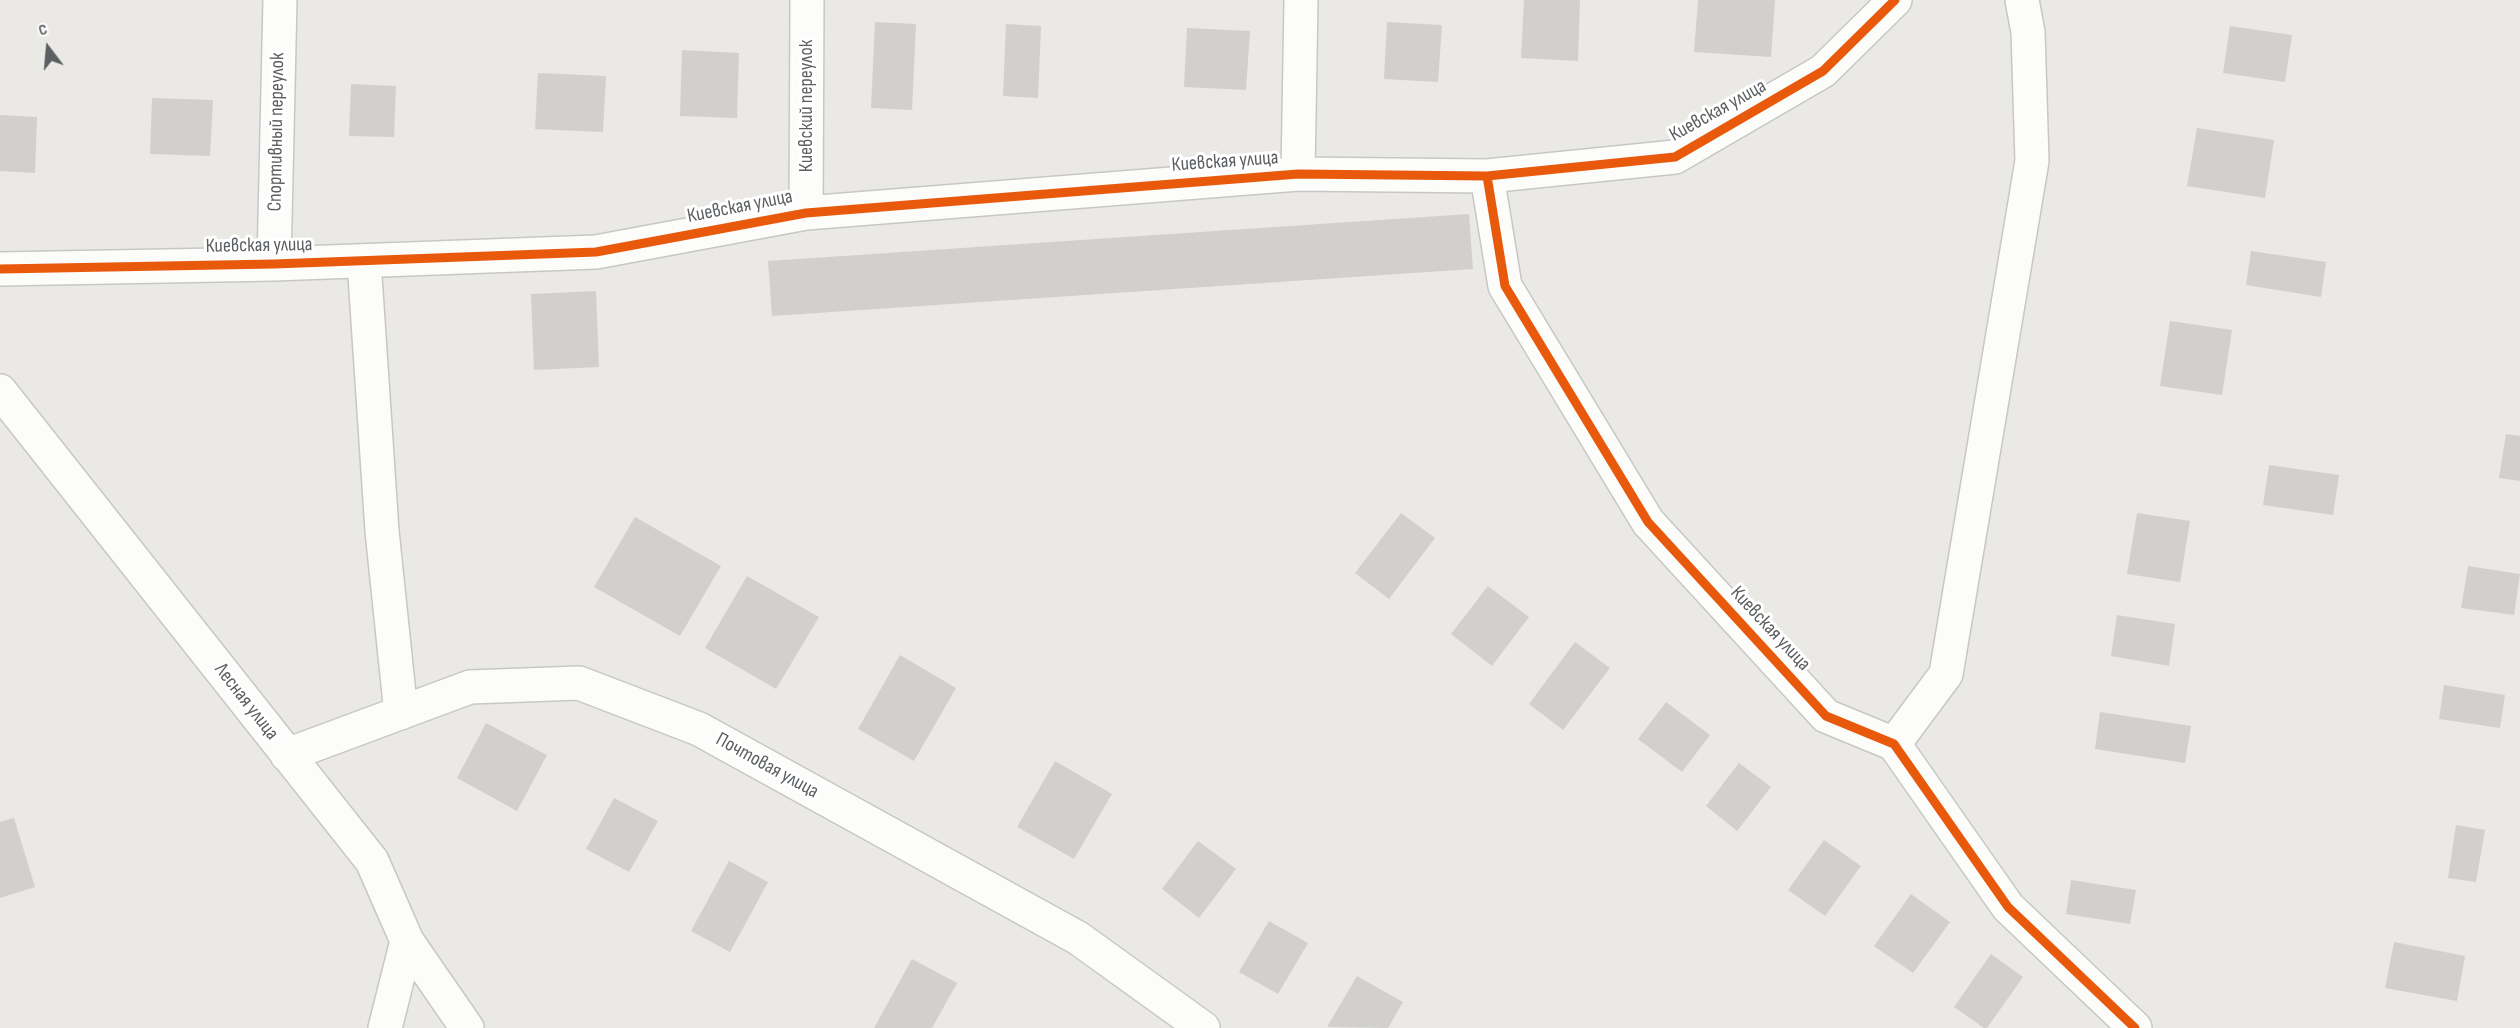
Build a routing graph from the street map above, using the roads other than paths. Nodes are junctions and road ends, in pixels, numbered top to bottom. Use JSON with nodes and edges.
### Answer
{"nodes":[{"id":1,"x":280,"y":0,"type":"edge"},
{"id":2,"x":807,"y":0,"type":"edge"},
{"id":3,"x":1301,"y":0,"type":"edge"},
{"id":4,"x":1895,"y":0,"type":"edge"},
{"id":5,"x":2022,"y":0,"type":"edge"},
{"id":6,"x":1298,"y":174,"type":"junction"},
{"id":7,"x":1487,"y":176,"type":"junction"},
{"id":8,"x":806,"y":213,"type":"junction"},
{"id":9,"x":364,"y":261,"type":"junction"},
{"id":10,"x":274,"y":264,"type":"junction"},
{"id":11,"x":0,"y":268,"type":"edge"},
{"id":12,"x":0,"y":391,"type":"edge"},
{"id":13,"x":401,"y":713,"type":"junction"},
{"id":14,"x":1893,"y":744,"type":"junction"},
{"id":15,"x":287,"y":755,"type":"junction"},
{"id":16,"x":407,"y":942,"type":"junction"},
{"id":17,"x":385,"y":1028,"type":"edge"},
{"id":18,"x":467,"y":1028,"type":"edge"},
{"id":19,"x":1203,"y":1028,"type":"edge"},
{"id":20,"x":2135,"y":1028,"type":"edge"}],
"edges":[{"from":1,"to":10,"type":"street","name":"Спортивный переулок"},
{"from":2,"to":8,"type":"street","name":"Киевский переулок"},
{"from":3,"to":6,"type":"street"},
{"from":4,"to":7,"type":"street","name":"Киевская улица"},
{"from":5,"to":14,"type":"street"},
{"from":6,"to":7,"type":"street","name":"Киевская улица"},
{"from":6,"to":8,"type":"street","name":"Киевская улица"},
{"from":7,"to":14,"type":"street","name":"Киевская улица"},
{"from":8,"to":9,"type":"street","name":"Киевская улица"},
{"from":9,"to":10,"type":"street","name":"Киевская улица"},
{"from":9,"to":13,"type":"street"},
{"from":10,"to":11,"type":"street","name":"Киевская улица"},
{"from":12,"to":15,"type":"street","name":"Лесная улица"},
{"from":13,"to":15,"type":"street","name":"Почтовая улица"},
{"from":13,"to":19,"type":"street","name":"Почтовая улица"},
{"from":14,"to":20,"type":"street"},
{"from":15,"to":16,"type":"street","name":"Лесная улица"},
{"from":16,"to":17,"type":"street"},
{"from":16,"to":18,"type":"street","name":"Лесная улица"}]}
